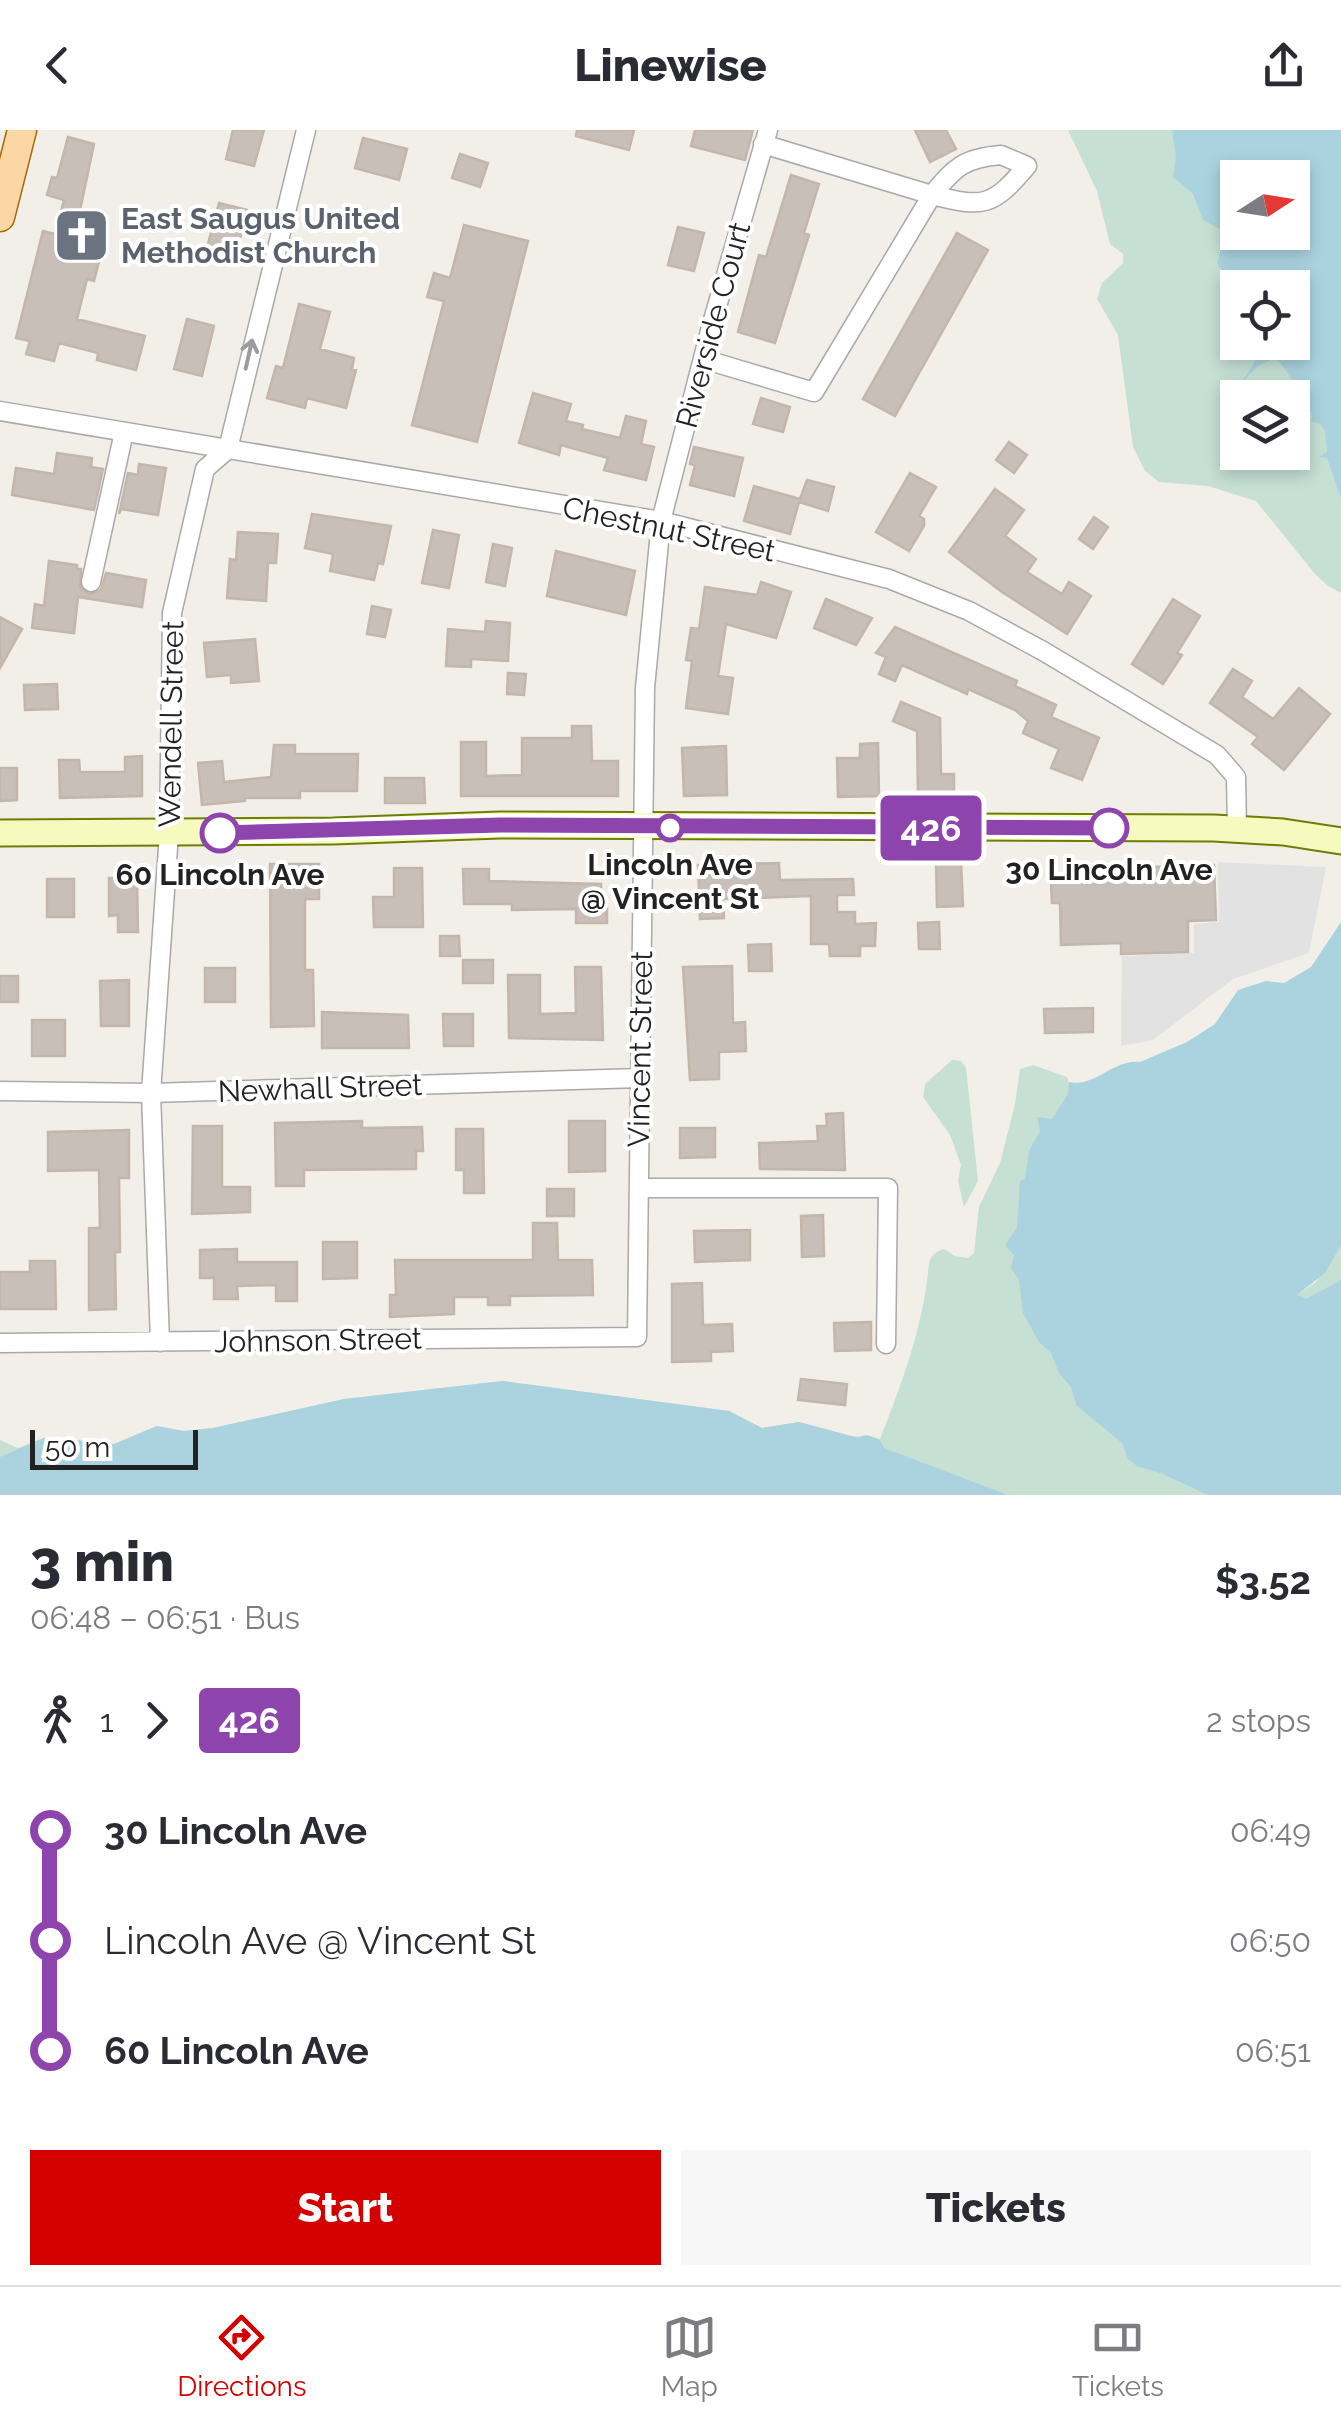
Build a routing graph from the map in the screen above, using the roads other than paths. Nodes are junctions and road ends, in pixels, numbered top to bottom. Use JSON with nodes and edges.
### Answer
{"nodes":[{"id":1,"x":22,"y":130,"type":"edge"},
{"id":2,"x":306,"y":130,"type":"edge"},
{"id":3,"x":766,"y":137,"type":"edge"},
{"id":4,"x":932,"y":195,"type":"junction"},
{"id":5,"x":0,"y":217,"type":"edge"},
{"id":6,"x":702,"y":359,"type":"junction"},
{"id":7,"x":0,"y":411,"type":"edge"},
{"id":8,"x":124,"y":432,"type":"junction"},
{"id":9,"x":228,"y":449,"type":"junction"},
{"id":10,"x":661,"y":522,"type":"junction"},
{"id":11,"x":91,"y":582,"type":"dead end"},
{"id":12,"x":643,"y":828,"type":"junction"},
{"id":13,"x":1237,"y":829,"type":"junction"},
{"id":14,"x":169,"y":833,"type":"junction"},
{"id":15,"x":0,"y":834,"type":"edge"},
{"id":16,"x":1341,"y":842,"type":"edge"},
{"id":17,"x":639,"y":1078,"type":"junction"},
{"id":18,"x":0,"y":1091,"type":"edge"},
{"id":19,"x":152,"y":1094,"type":"junction"},
{"id":20,"x":639,"y":1188,"type":"junction"},
{"id":21,"x":636,"y":1337,"type":"joint"},
{"id":22,"x":160,"y":1342,"type":"junction"},
{"id":23,"x":0,"y":1343,"type":"edge"},
{"id":24,"x":886,"y":1344,"type":"dead end"}],
"edges":[{"from":1,"to":5,"type":"main road"},
{"from":9,"to":2,"type":"street","name":"Wendell Street","one_way":true},
{"from":3,"to":4,"type":"street"},
{"from":3,"to":6,"type":"street","name":"Riverside Court"},
{"from":4,"to":4,"type":"street"},
{"from":4,"to":6,"type":"street"},
{"from":6,"to":10,"type":"street","name":"Riverside Court"},
{"from":7,"to":8,"type":"street","name":"Chestnut Street"},
{"from":8,"to":9,"type":"street","name":"Chestnut Street"},
{"from":8,"to":11,"type":"street"},
{"from":9,"to":10,"type":"street","name":"Chestnut Street"},
{"from":9,"to":14,"type":"street","name":"Wendell Street"},
{"from":10,"to":12,"type":"street","name":"Vincent Street"},
{"from":10,"to":13,"type":"street","name":"Chestnut Street"},
{"from":12,"to":13,"type":"main road"},
{"from":12,"to":14,"type":"main road"},
{"from":12,"to":17,"type":"street","name":"Vincent Street"},
{"from":13,"to":16,"type":"main road"},
{"from":14,"to":15,"type":"main road"},
{"from":14,"to":19,"type":"street","name":"Wendell Street"},
{"from":17,"to":19,"type":"street","name":"Newhall Street"},
{"from":17,"to":20,"type":"street","name":"Vincent Street"},
{"from":18,"to":19,"type":"street","name":"Newhall Street"},
{"from":19,"to":22,"type":"street","name":"Wendell Street"},
{"from":20,"to":21,"type":"street","name":"Vincent Street"},
{"from":20,"to":24,"type":"street"},
{"from":21,"to":22,"type":"street","name":"Johnson Street"},
{"from":22,"to":23,"type":"street","name":"Johnson Street"}]}
